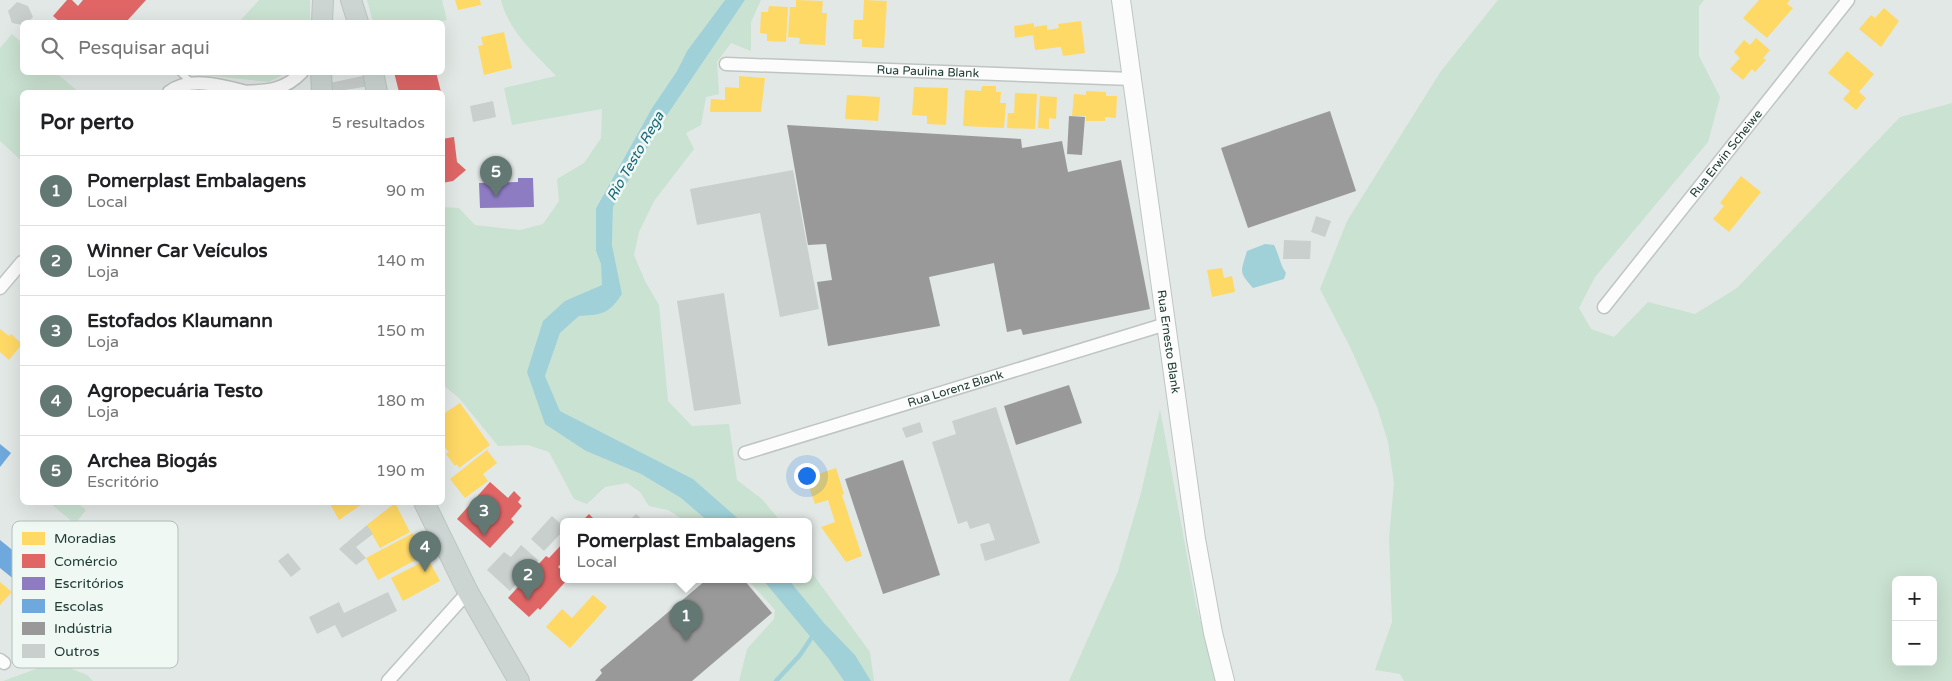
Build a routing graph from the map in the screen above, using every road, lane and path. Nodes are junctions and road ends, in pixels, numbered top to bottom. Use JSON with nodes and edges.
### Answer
{"nodes":[{"id":1,"x":323,"y":0,"type":"edge"},
{"id":2,"x":351,"y":0,"type":"edge"},
{"id":3,"x":1121,"y":0,"type":"edge"},
{"id":4,"x":1848,"y":0,"type":"edge"},
{"id":5,"x":322,"y":20,"type":"edge"},
{"id":6,"x":357,"y":20,"type":"edge"},
{"id":7,"x":726,"y":64,"type":"dead end"},
{"id":8,"x":183,"y":75,"type":"edge"},
{"id":9,"x":298,"y":75,"type":"edge"},
{"id":10,"x":321,"y":75,"type":"edge"},
{"id":11,"x":374,"y":75,"type":"edge"},
{"id":12,"x":1132,"y":79,"type":"junction"},
{"id":13,"x":193,"y":84,"type":"junction"},
{"id":14,"x":172,"y":90,"type":"edge"},
{"id":15,"x":233,"y":90,"type":"edge"},
{"id":16,"x":267,"y":90,"type":"edge"},
{"id":17,"x":322,"y":90,"type":"edge"},
{"id":18,"x":377,"y":90,"type":"edge"},
{"id":19,"x":20,"y":264,"type":"edge"},
{"id":20,"x":0,"y":288,"type":"edge"},
{"id":21,"x":1604,"y":307,"type":"dead end"},
{"id":22,"x":1166,"y":324,"type":"junction"},
{"id":23,"x":745,"y":453,"type":"dead end"},
{"id":24,"x":425,"y":505,"type":"edge"},
{"id":25,"x":468,"y":592,"type":"junction"},
{"id":26,"x":388,"y":681,"type":"edge"},
{"id":27,"x":519,"y":681,"type":"edge"},
{"id":28,"x":1225,"y":681,"type":"edge"}],
"edges":[{"from":1,"to":5,"type":"main road"},
{"from":2,"to":6,"type":"main road"},
{"from":3,"to":12,"type":"street","name":"Rua Ernesto Blank"},
{"from":4,"to":21,"type":"street","name":"Rua Erwin Scheiwe"},
{"from":7,"to":12,"type":"street","name":"Rua Paulina Blank"},
{"from":8,"to":13,"type":"lane"},
{"from":9,"to":16,"type":"street"},
{"from":10,"to":17,"type":"main road"},
{"from":11,"to":18,"type":"main road"},
{"from":12,"to":22,"type":"street","name":"Rua Ernesto Blank"},
{"from":13,"to":14,"type":"street"},
{"from":13,"to":15,"type":"street"},
{"from":19,"to":20,"type":"street"},
{"from":22,"to":23,"type":"street","name":"Rua Lorenz Blank"},
{"from":22,"to":28,"type":"street","name":"Rua Ernesto Blank"},
{"from":24,"to":25,"type":"main road"},
{"from":25,"to":26,"type":"street"},
{"from":25,"to":27,"type":"main road"}]}
